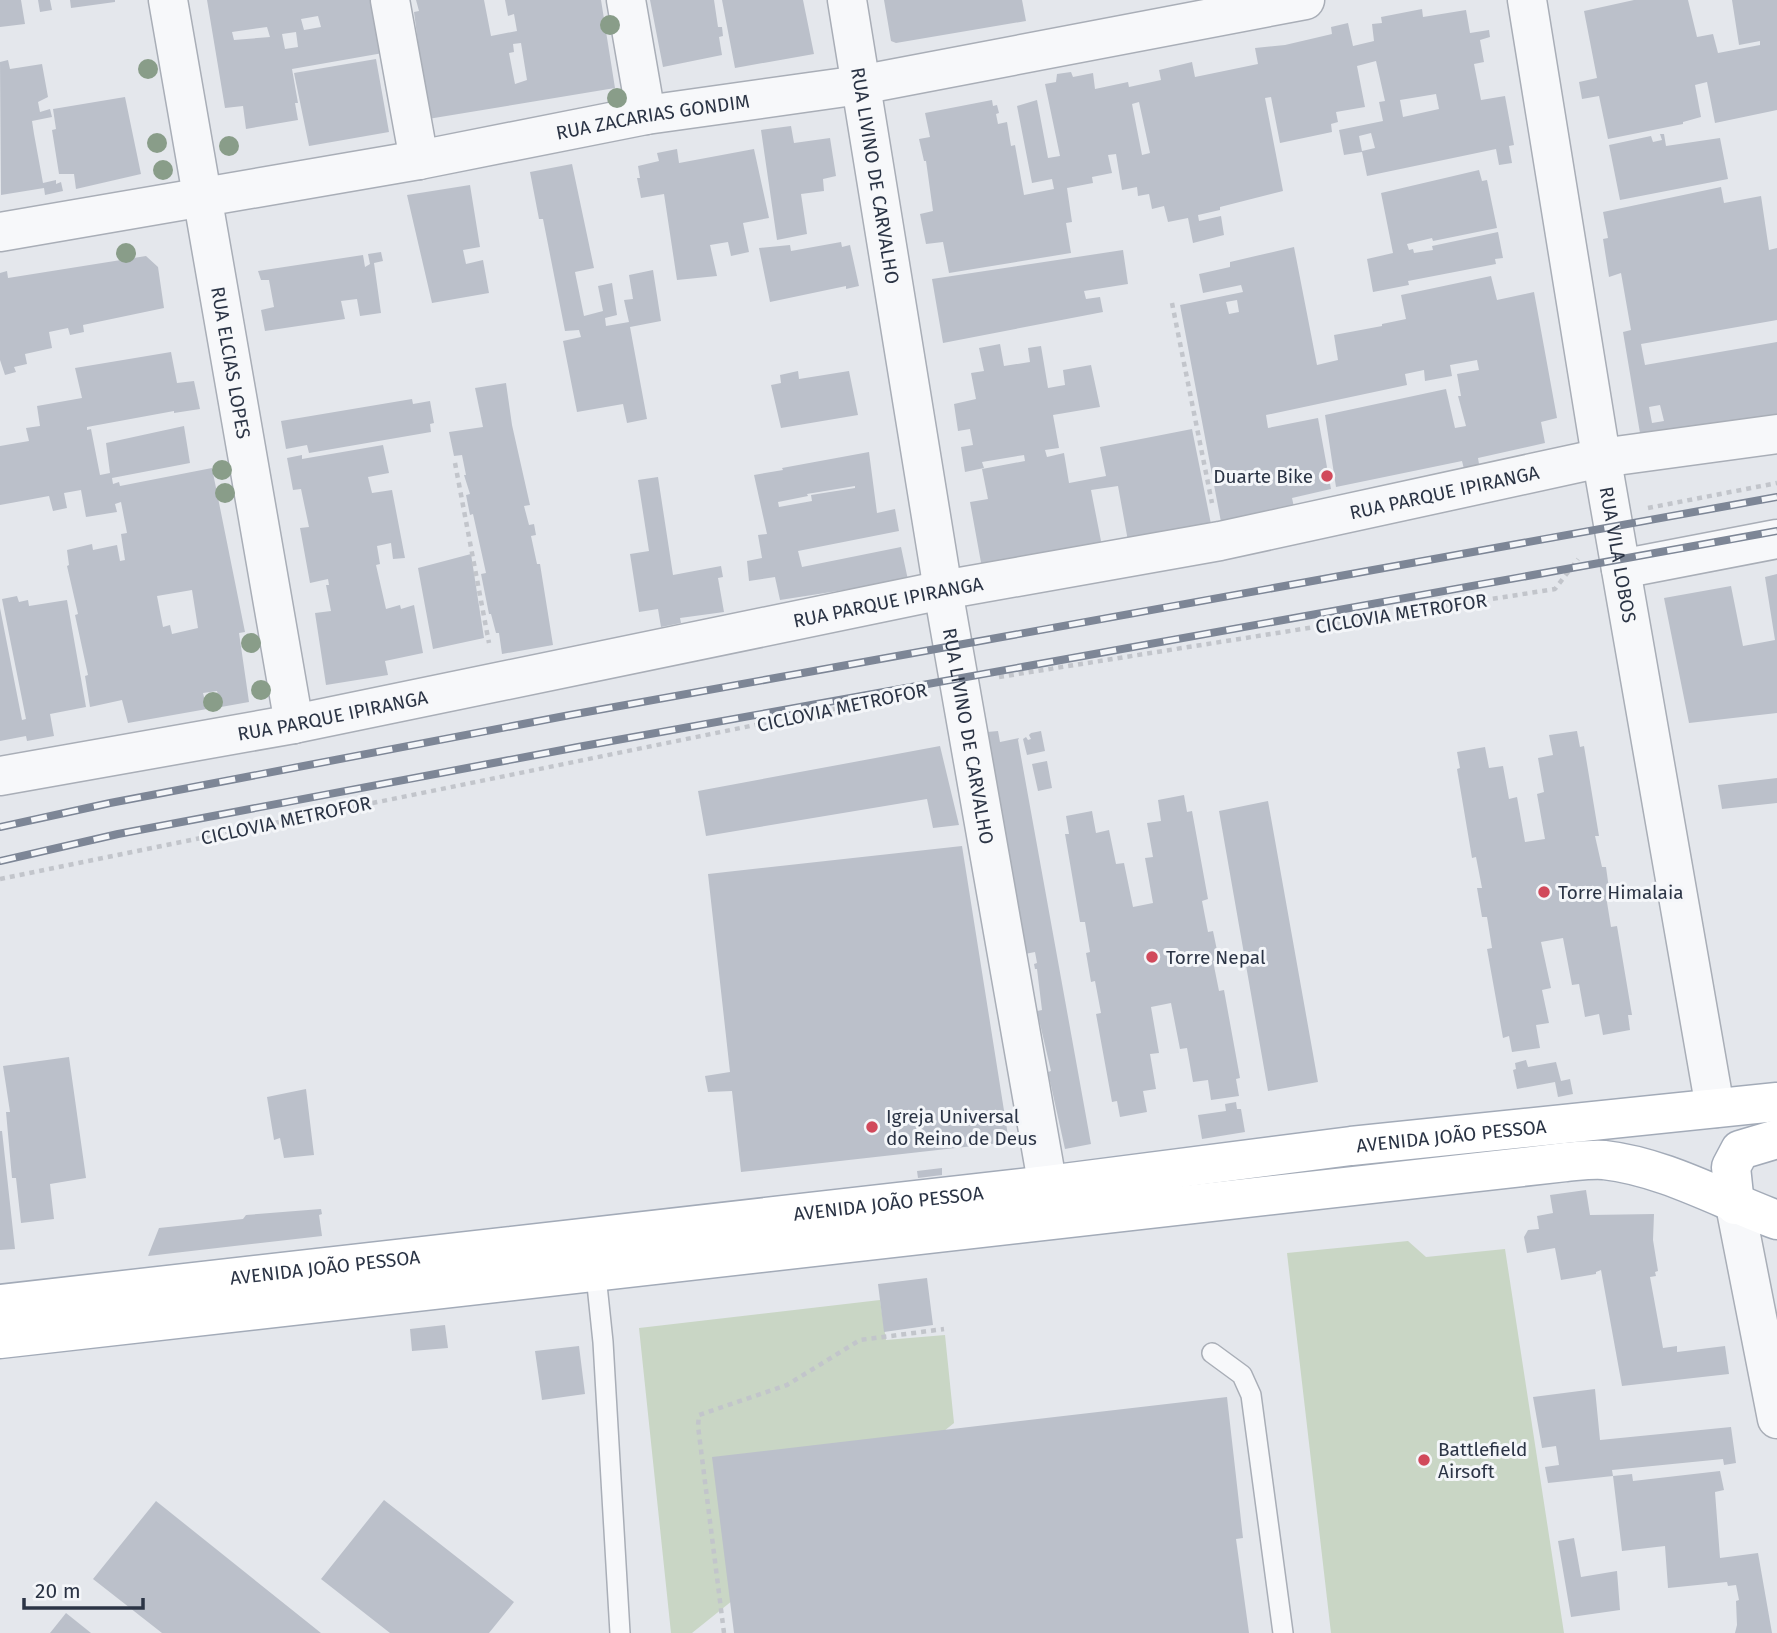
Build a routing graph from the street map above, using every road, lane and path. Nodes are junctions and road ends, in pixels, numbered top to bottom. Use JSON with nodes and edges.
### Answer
{"nodes":[{"id":1,"x":168,"y":0,"type":"edge"},
{"id":2,"x":390,"y":0,"type":"edge"},
{"id":3,"x":626,"y":0,"type":"edge"},
{"id":4,"x":847,"y":0,"type":"edge"},
{"id":5,"x":1305,"y":0,"type":"edge"},
{"id":6,"x":1528,"y":0,"type":"edge"},
{"id":7,"x":860,"y":86,"type":"junction"},
{"id":8,"x":646,"y":115,"type":"junction"},
{"id":9,"x":419,"y":160,"type":"junction"},
{"id":10,"x":202,"y":197,"type":"junction"},
{"id":11,"x":0,"y":232,"type":"edge"},
{"id":12,"x":1171,"y":303,"type":"dead end"},
{"id":13,"x":1777,"y":434,"type":"edge"},
{"id":14,"x":1601,"y":458,"type":"junction"},
{"id":15,"x":455,"y":463,"type":"dead end"},
{"id":16,"x":1777,"y":483,"type":"edge"},
{"id":17,"x":1611,"y":515,"type":"junction"},
{"id":18,"x":1777,"y":539,"type":"edge"},
{"id":19,"x":1220,"y":541,"type":"junction"},
{"id":20,"x":1621,"y":569,"type":"junction"},
{"id":21,"x":943,"y":590,"type":"junction"},
{"id":22,"x":496,"y":682,"type":"junction"},
{"id":23,"x":961,"y":683,"type":"junction"},
{"id":24,"x":294,"y":724,"type":"junction"},
{"id":25,"x":0,"y":776,"type":"edge"},
{"id":26,"x":0,"y":879,"type":"edge"},
{"id":27,"x":1777,"y":1102,"type":"edge"},
{"id":28,"x":1715,"y":1108,"type":"junction"},
{"id":29,"x":1777,"y":1139,"type":"edge"},
{"id":30,"x":1051,"y":1203,"type":"junction"},
{"id":31,"x":1735,"y":1205,"type":"junction"},
{"id":32,"x":1777,"y":1220,"type":"edge"},
{"id":33,"x":594,"y":1255,"type":"junction"},
{"id":34,"x":0,"y":1304,"type":"edge"},
{"id":35,"x":944,"y":1329,"type":"dead end"},
{"id":36,"x":0,"y":1339,"type":"edge"},
{"id":37,"x":1212,"y":1353,"type":"dead end"},
{"id":38,"x":1777,"y":1419,"type":"edge"},
{"id":39,"x":620,"y":1633,"type":"edge"},
{"id":40,"x":724,"y":1633,"type":"edge"},
{"id":41,"x":1283,"y":1633,"type":"edge"}],
"edges":[{"from":1,"to":10,"type":"street","name":"RUA ELCIAS LOPES"},
{"from":2,"to":9,"type":"street"},
{"from":3,"to":8,"type":"street"},
{"from":4,"to":7,"type":"street","name":"RUA LIVINO DE CARVALHO"},
{"from":5,"to":7,"type":"street","name":"RUA ZACARIAS GONDIM"},
{"from":6,"to":14,"type":"street","name":"RUA VILA LOBOS"},
{"from":7,"to":8,"type":"street","name":"RUA ZACARIAS GONDIM"},
{"from":7,"to":21,"type":"street","name":"RUA LIVINO DE CARVALHO"},
{"from":8,"to":9,"type":"street","name":"RUA ZACARIAS GONDIM"},
{"from":9,"to":10,"type":"street","name":"RUA ZACARIAS GONDIM"},
{"from":10,"to":11,"type":"street","name":"RUA ZACARIAS GONDIM"},
{"from":10,"to":24,"type":"street","name":"RUA ELCIAS LOPES"},
{"from":12,"to":19,"type":"path"},
{"from":13,"to":14,"type":"street","name":"RUA PARQUE IPIRANGA"},
{"from":14,"to":17,"type":"street","name":"RUA VILA LOBOS"},
{"from":14,"to":19,"type":"street","name":"RUA PARQUE IPIRANGA"},
{"from":15,"to":22,"type":"path"},
{"from":16,"to":17,"type":"path"},
{"from":17,"to":20,"type":"street","name":"RUA VILA LOBOS"},
{"from":17,"to":23,"type":"path","name":"CICLOVIA METROFOR"},
{"from":18,"to":20,"type":"street"},
{"from":19,"to":21,"type":"street","name":"RUA PARQUE IPIRANGA"},
{"from":20,"to":28,"type":"street","name":"RUA VILA LOBOS"},
{"from":21,"to":22,"type":"street","name":"RUA PARQUE IPIRANGA"},
{"from":21,"to":23,"type":"street","name":"RUA LIVINO DE CARVALHO"},
{"from":22,"to":24,"type":"street","name":"RUA PARQUE IPIRANGA"},
{"from":23,"to":26,"type":"path","name":"CICLOVIA METROFOR"},
{"from":23,"to":30,"type":"street","name":"RUA LIVINO DE CARVALHO"},
{"from":24,"to":25,"type":"street","name":"RUA PARQUE IPIRANGA"},
{"from":27,"to":28,"type":"main road","name":"AVENIDA JOÃO PESSOA"},
{"from":28,"to":30,"type":"main road","name":"AVENIDA JOÃO PESSOA"},
{"from":29,"to":31,"type":"main road"},
{"from":30,"to":31,"type":"main road","name":"AVENIDA JOÃO PESSOA"},
{"from":30,"to":33,"type":"main road","name":"AVENIDA JOÃO PESSOA"},
{"from":31,"to":32,"type":"main road","name":"AVENIDA JOÃO PESSOA"},
{"from":31,"to":38,"type":"street"},
{"from":33,"to":34,"type":"main road","name":"AVENIDA JOÃO PESSOA"},
{"from":33,"to":36,"type":"main road","name":"AVENIDA JOÃO PESSOA"},
{"from":33,"to":39,"type":"lane"},
{"from":35,"to":40,"type":"path"},
{"from":37,"to":41,"type":"lane"}]}
